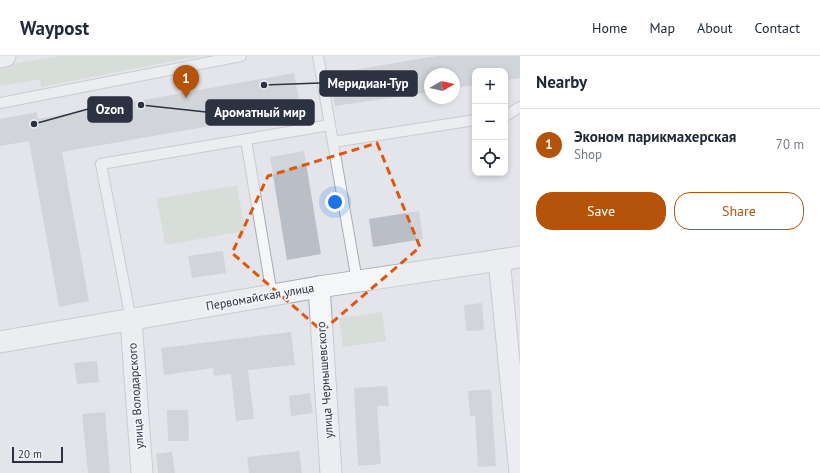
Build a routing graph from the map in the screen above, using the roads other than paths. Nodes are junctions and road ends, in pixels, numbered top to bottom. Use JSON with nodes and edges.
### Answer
{"nodes":[{"id":1,"x":5,"y":56,"type":"edge"},
{"id":2,"x":241,"y":56,"type":"edge"},
{"id":3,"x":318,"y":56,"type":"edge"},
{"id":4,"x":0,"y":57,"type":"edge"},
{"id":5,"x":0,"y":103,"type":"edge"},
{"id":6,"x":520,"y":107,"type":"edge"},
{"id":7,"x":508,"y":114,"type":"edge"},
{"id":8,"x":472,"y":120,"type":"edge"},
{"id":9,"x":330,"y":125,"type":"junction"},
{"id":10,"x":246,"y":140,"type":"junction"},
{"id":11,"x":333,"y":142,"type":"junction"},
{"id":12,"x":520,"y":257,"type":"edge"},
{"id":13,"x":499,"y":260,"type":"junction"},
{"id":14,"x":357,"y":282,"type":"junction"},
{"id":15,"x":319,"y":287,"type":"junction"},
{"id":16,"x":272,"y":295,"type":"junction"},
{"id":17,"x":131,"y":320,"type":"junction"},
{"id":18,"x":0,"y":342,"type":"edge"},
{"id":19,"x":142,"y":473,"type":"edge"},
{"id":20,"x":331,"y":473,"type":"edge"},
{"id":21,"x":520,"y":473,"type":"edge"}],
"edges":[{"from":1,"to":4,"type":"street"},
{"from":2,"to":5,"type":"lane"},
{"from":3,"to":9,"type":"lane"},
{"from":6,"to":7,"type":"lane"},
{"from":8,"to":11,"type":"lane"},
{"from":9,"to":10,"type":"lane"},
{"from":9,"to":11,"type":"lane"},
{"from":10,"to":16,"type":"lane"},
{"from":10,"to":17,"type":"lane"},
{"from":11,"to":14,"type":"lane"},
{"from":12,"to":13,"type":"street","name":"Первомайская улица"},
{"from":13,"to":14,"type":"street","name":"Первомайская улица"},
{"from":13,"to":21,"type":"street"},
{"from":14,"to":15,"type":"street","name":"Первомайская улица"},
{"from":15,"to":16,"type":"street","name":"Первомайская улица"},
{"from":15,"to":20,"type":"street","name":"улица Чернышевского"},
{"from":16,"to":17,"type":"street","name":"Первомайская улица"},
{"from":17,"to":18,"type":"street","name":"Первомайская улица"},
{"from":17,"to":19,"type":"street","name":"улица Володарского"}]}
